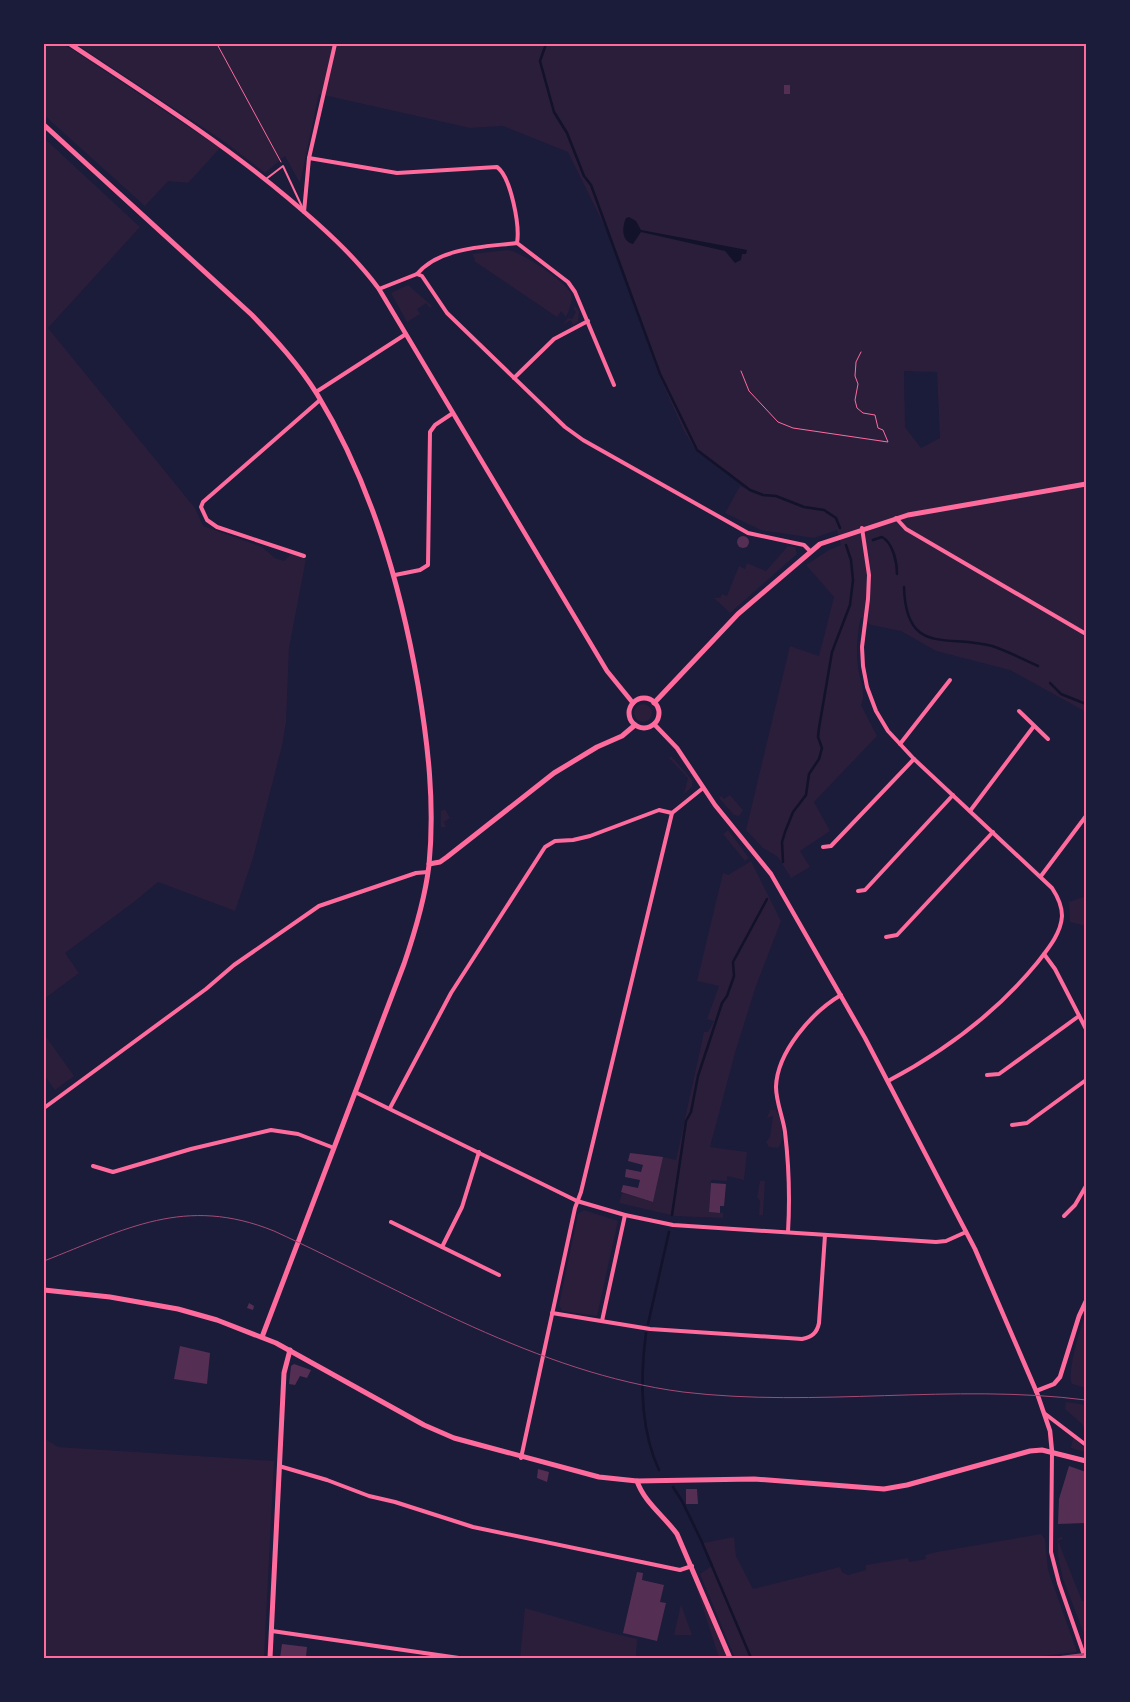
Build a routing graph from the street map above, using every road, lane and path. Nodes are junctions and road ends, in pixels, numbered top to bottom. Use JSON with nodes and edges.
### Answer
{"nodes":[{"id":1,"x":70,"y":44,"type":"edge"},
{"id":2,"x":217,"y":44,"type":"edge"},
{"id":3,"x":335,"y":44,"type":"edge"},
{"id":4,"x":44,"y":125,"type":"edge"},
{"id":5,"x":309,"y":158,"type":"junction"},
{"id":6,"x":283,"y":166,"type":"junction"},
{"id":7,"x":266,"y":179,"type":"junction"},
{"id":8,"x":304,"y":212,"type":"junction"},
{"id":9,"x":517,"y":243,"type":"junction"},
{"id":10,"x":416,"y":274,"type":"junction"},
{"id":11,"x":379,"y":289,"type":"junction"},
{"id":12,"x":588,"y":321,"type":"junction"},
{"id":13,"x":406,"y":334,"type":"junction"},
{"id":14,"x":861,"y":352,"type":"dead end"},
{"id":15,"x":741,"y":371,"type":"dead end"},
{"id":16,"x":514,"y":378,"type":"junction"},
{"id":17,"x":614,"y":384,"type":"dead end"},
{"id":18,"x":316,"y":392,"type":"junction"},
{"id":19,"x":320,"y":400,"type":"junction"},
{"id":20,"x":453,"y":413,"type":"junction"},
{"id":21,"x":1086,"y":484,"type":"edge"},
{"id":22,"x":896,"y":518,"type":"junction"},
{"id":23,"x":862,"y":528,"type":"junction"},
{"id":24,"x":810,"y":551,"type":"junction"},
{"id":25,"x":304,"y":556,"type":"dead end"},
{"id":26,"x":395,"y":575,"type":"junction"},
{"id":27,"x":1086,"y":634,"type":"edge"},
{"id":28,"x":950,"y":680,"type":"dead end"},
{"id":29,"x":633,"y":703,"type":"junction"},
{"id":30,"x":654,"y":703,"type":"junction"},
{"id":31,"x":1019,"y":711,"type":"dead end"},
{"id":32,"x":654,"y":724,"type":"junction"},
{"id":33,"x":635,"y":725,"type":"junction"},
{"id":34,"x":1034,"y":726,"type":"junction"},
{"id":35,"x":1048,"y":739,"type":"dead end"},
{"id":36,"x":900,"y":744,"type":"junction"},
{"id":37,"x":914,"y":759,"type":"junction"},
{"id":38,"x":703,"y":788,"type":"junction"},
{"id":39,"x":953,"y":795,"type":"junction"},
{"id":40,"x":970,"y":811,"type":"junction"},
{"id":41,"x":672,"y":813,"type":"junction"},
{"id":42,"x":1086,"y":816,"type":"edge"},
{"id":43,"x":993,"y":832,"type":"junction"},
{"id":44,"x":823,"y":847,"type":"dead end"},
{"id":45,"x":429,"y":864,"type":"junction"},
{"id":46,"x":428,"y":872,"type":"junction"},
{"id":47,"x":1041,"y":876,"type":"junction"},
{"id":48,"x":858,"y":891,"type":"dead end"},
{"id":49,"x":886,"y":937,"type":"dead end"},
{"id":50,"x":1044,"y":954,"type":"junction"},
{"id":51,"x":841,"y":995,"type":"junction"},
{"id":52,"x":1079,"y":1016,"type":"junction"},
{"id":53,"x":1086,"y":1030,"type":"edge"},
{"id":54,"x":987,"y":1075,"type":"dead end"},
{"id":55,"x":1086,"y":1080,"type":"edge"},
{"id":56,"x":888,"y":1081,"type":"junction"},
{"id":57,"x":355,"y":1092,"type":"junction"},
{"id":58,"x":44,"y":1108,"type":"edge"},
{"id":59,"x":390,"y":1108,"type":"junction"},
{"id":60,"x":1012,"y":1125,"type":"dead end"},
{"id":61,"x":334,"y":1148,"type":"junction"},
{"id":62,"x":479,"y":1152,"type":"junction"},
{"id":63,"x":93,"y":1166,"type":"dead end"},
{"id":64,"x":1086,"y":1186,"type":"edge"},
{"id":65,"x":577,"y":1201,"type":"junction"},
{"id":66,"x":625,"y":1215,"type":"junction"},
{"id":67,"x":1064,"y":1216,"type":"dead end"},
{"id":68,"x":390,"y":1222,"type":"dead end"},
{"id":69,"x":788,"y":1232,"type":"junction"},
{"id":70,"x":966,"y":1232,"type":"junction"},
{"id":71,"x":825,"y":1235,"type":"junction"},
{"id":72,"x":442,"y":1247,"type":"junction"},
{"id":73,"x":499,"y":1275,"type":"dead end"},
{"id":74,"x":44,"y":1290,"type":"edge"},
{"id":75,"x":1086,"y":1301,"type":"edge"},
{"id":76,"x":552,"y":1313,"type":"junction"},
{"id":77,"x":602,"y":1321,"type":"junction"},
{"id":78,"x":262,"y":1337,"type":"junction"},
{"id":79,"x":290,"y":1350,"type":"junction"},
{"id":80,"x":1036,"y":1390,"type":"junction"},
{"id":81,"x":1044,"y":1413,"type":"junction"},
{"id":82,"x":1086,"y":1445,"type":"edge"},
{"id":83,"x":1052,"y":1452,"type":"junction"},
{"id":84,"x":521,"y":1458,"type":"junction"},
{"id":85,"x":1086,"y":1461,"type":"edge"},
{"id":86,"x":279,"y":1466,"type":"junction"},
{"id":87,"x":637,"y":1481,"type":"junction"},
{"id":88,"x":692,"y":1566,"type":"junction"},
{"id":89,"x":272,"y":1631,"type":"junction"},
{"id":90,"x":1085,"y":1656,"type":"edge"},
{"id":91,"x":270,"y":1658,"type":"edge"},
{"id":92,"x":459,"y":1658,"type":"edge"},
{"id":93,"x":730,"y":1658,"type":"edge"}],
"edges":[{"from":1,"to":7,"type":"street"},
{"from":2,"to":6,"type":"path"},
{"from":3,"to":5,"type":"street"},
{"from":4,"to":18,"type":"main road"},
{"from":5,"to":8,"type":"street"},
{"from":5,"to":9,"type":"street"},
{"from":6,"to":7,"type":"lane"},
{"from":6,"to":8,"type":"lane"},
{"from":7,"to":8,"type":"street"},
{"from":8,"to":11,"type":"street"},
{"from":9,"to":10,"type":"street"},
{"from":9,"to":12,"type":"street"},
{"from":10,"to":11,"type":"street"},
{"from":10,"to":16,"type":"street"},
{"from":11,"to":13,"type":"street"},
{"from":12,"to":16,"type":"street"},
{"from":12,"to":17,"type":"street"},
{"from":13,"to":18,"type":"street"},
{"from":13,"to":20,"type":"street"},
{"from":14,"to":15,"type":"path"},
{"from":16,"to":24,"type":"street"},
{"from":18,"to":19,"type":"main road"},
{"from":19,"to":25,"type":"street"},
{"from":19,"to":26,"type":"main road"},
{"from":20,"to":26,"type":"street"},
{"from":20,"to":29,"type":"street"},
{"from":21,"to":22,"type":"main road"},
{"from":22,"to":23,"type":"main road"},
{"from":22,"to":27,"type":"street"},
{"from":23,"to":24,"type":"main road"},
{"from":23,"to":36,"type":"street"},
{"from":24,"to":30,"type":"main road"},
{"from":26,"to":45,"type":"main road"},
{"from":28,"to":36,"type":"street"},
{"from":29,"to":30,"type":"main road"},
{"from":29,"to":33,"type":"main road"},
{"from":30,"to":32,"type":"main road"},
{"from":31,"to":34,"type":"street"},
{"from":32,"to":33,"type":"main road"},
{"from":32,"to":38,"type":"street"},
{"from":33,"to":45,"type":"main road"},
{"from":34,"to":35,"type":"street"},
{"from":34,"to":40,"type":"street"},
{"from":36,"to":37,"type":"street"},
{"from":37,"to":39,"type":"street"},
{"from":37,"to":44,"type":"street"},
{"from":38,"to":41,"type":"street"},
{"from":38,"to":51,"type":"street"},
{"from":39,"to":40,"type":"street"},
{"from":39,"to":48,"type":"street"},
{"from":40,"to":43,"type":"street"},
{"from":41,"to":59,"type":"street"},
{"from":41,"to":65,"type":"street"},
{"from":42,"to":47,"type":"street"},
{"from":43,"to":47,"type":"street"},
{"from":43,"to":49,"type":"street"},
{"from":45,"to":46,"type":"main road"},
{"from":46,"to":57,"type":"main road"},
{"from":46,"to":58,"type":"street"},
{"from":47,"to":50,"type":"street"},
{"from":50,"to":52,"type":"street"},
{"from":50,"to":56,"type":"street"},
{"from":51,"to":56,"type":"street"},
{"from":51,"to":69,"type":"street"},
{"from":52,"to":53,"type":"street"},
{"from":52,"to":54,"type":"street"},
{"from":55,"to":60,"type":"street"},
{"from":56,"to":70,"type":"street"},
{"from":57,"to":59,"type":"street"},
{"from":57,"to":61,"type":"main road"},
{"from":59,"to":62,"type":"street"},
{"from":61,"to":63,"type":"street"},
{"from":61,"to":78,"type":"main road"},
{"from":62,"to":65,"type":"street"},
{"from":62,"to":72,"type":"street"},
{"from":64,"to":67,"type":"street"},
{"from":65,"to":66,"type":"street"},
{"from":65,"to":76,"type":"street"},
{"from":66,"to":69,"type":"street"},
{"from":66,"to":77,"type":"street"},
{"from":68,"to":72,"type":"street"},
{"from":69,"to":71,"type":"street"},
{"from":70,"to":71,"type":"street"},
{"from":70,"to":80,"type":"street"},
{"from":71,"to":77,"type":"street"},
{"from":72,"to":73,"type":"street"},
{"from":74,"to":78,"type":"main road"},
{"from":75,"to":80,"type":"street"},
{"from":76,"to":77,"type":"street"},
{"from":76,"to":84,"type":"street"},
{"from":78,"to":79,"type":"main road"},
{"from":79,"to":84,"type":"main road"},
{"from":79,"to":86,"type":"main road"},
{"from":80,"to":81,"type":"street"},
{"from":81,"to":82,"type":"street"},
{"from":81,"to":83,"type":"street"},
{"from":83,"to":85,"type":"main road"},
{"from":83,"to":87,"type":"main road"},
{"from":83,"to":90,"type":"street"},
{"from":84,"to":87,"type":"main road"},
{"from":86,"to":88,"type":"street"},
{"from":86,"to":89,"type":"main road"},
{"from":87,"to":88,"type":"main road"},
{"from":88,"to":93,"type":"main road"},
{"from":89,"to":91,"type":"main road"},
{"from":89,"to":92,"type":"street"}]}
